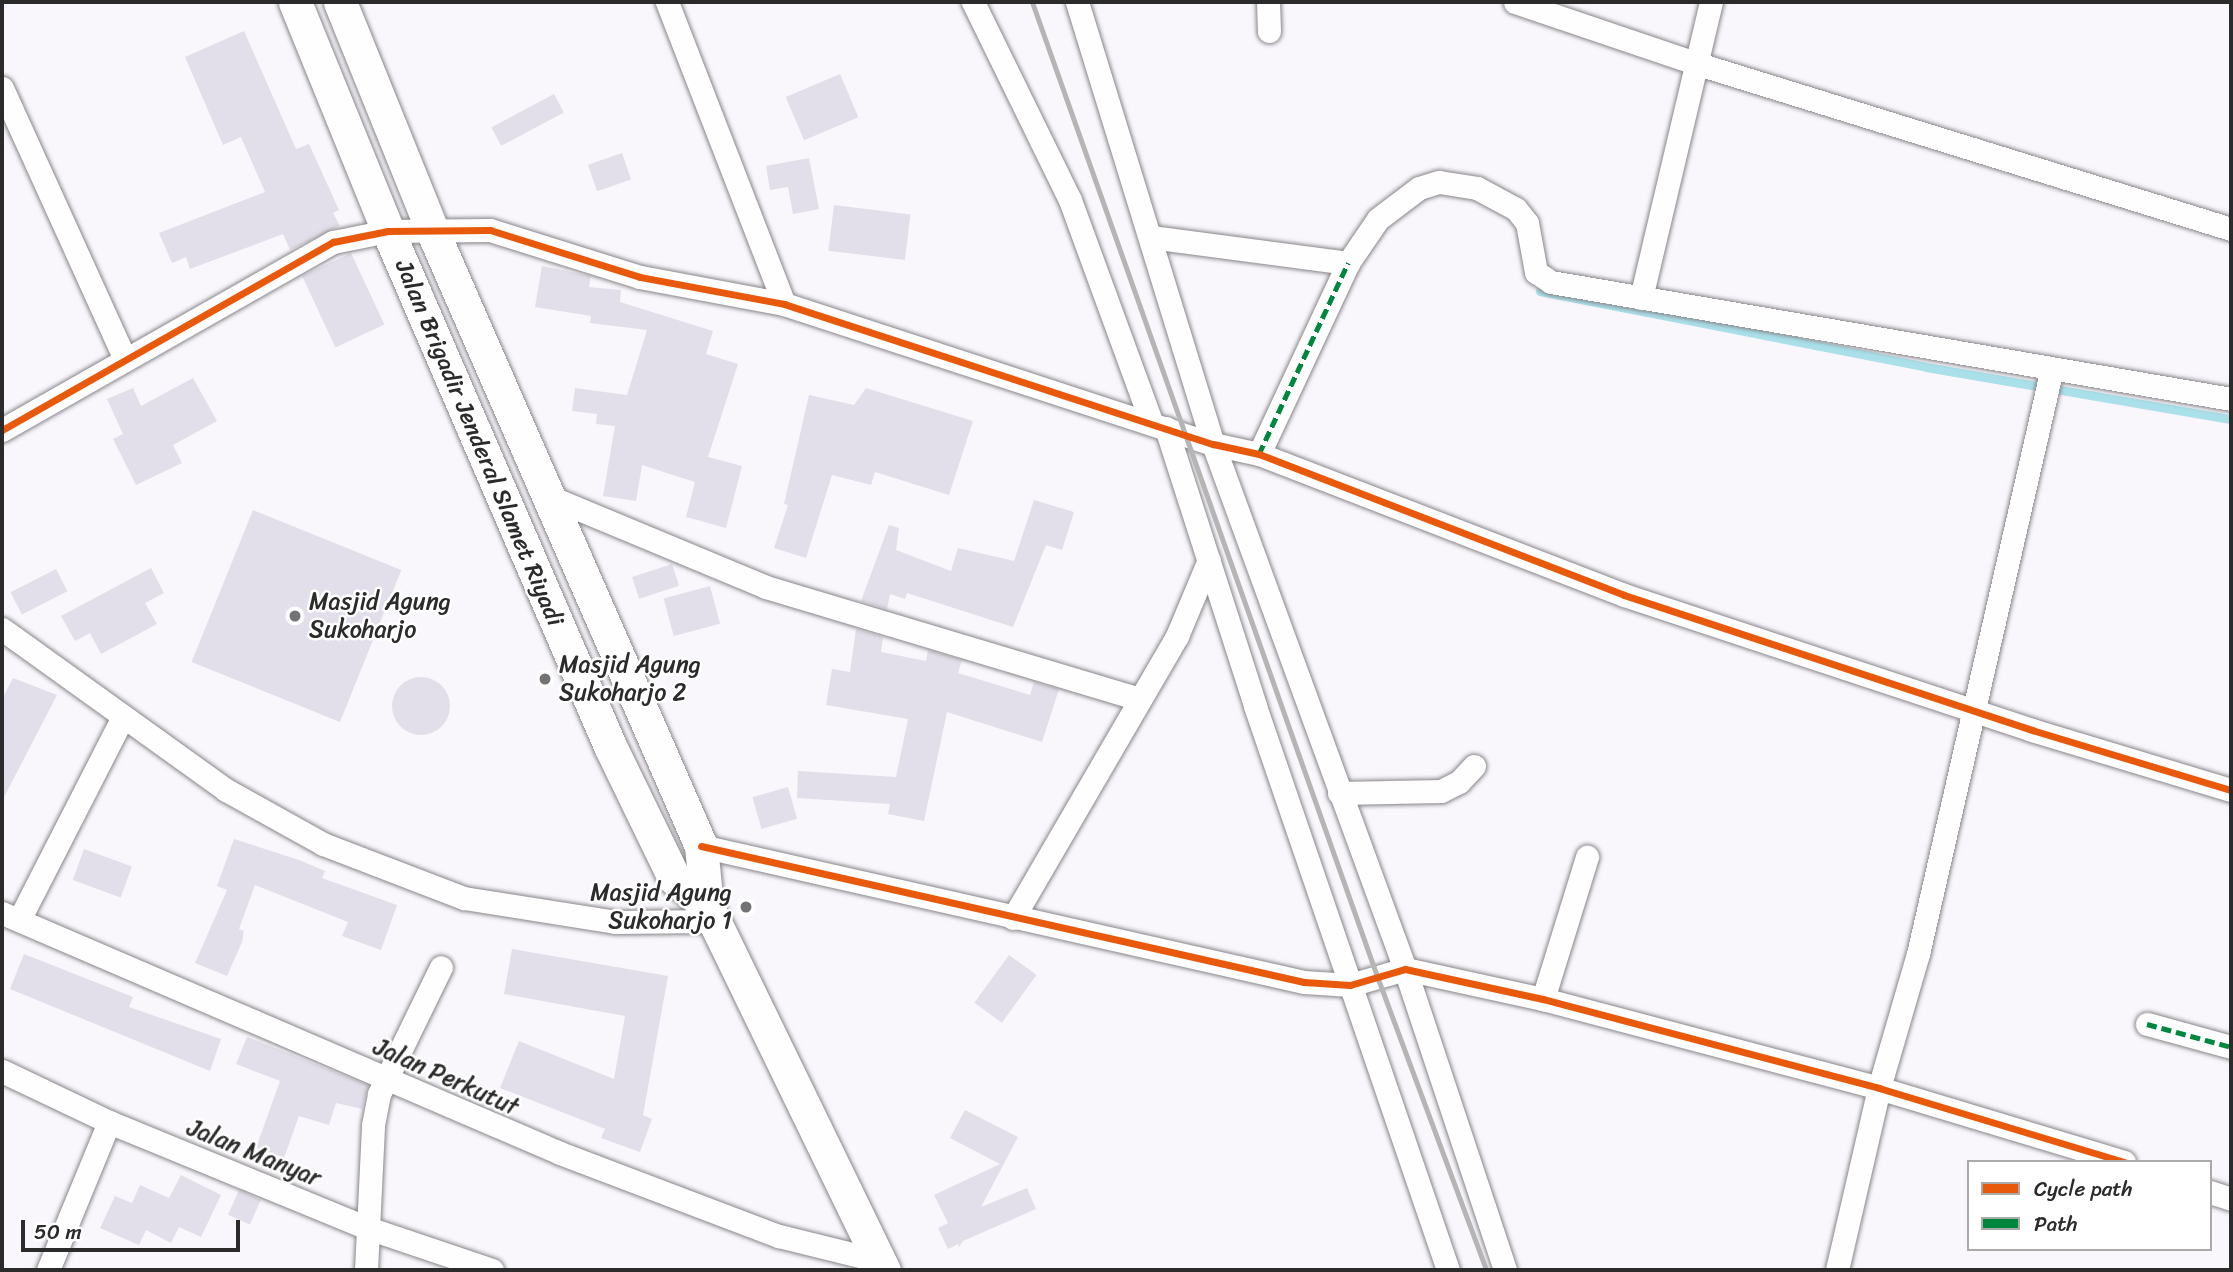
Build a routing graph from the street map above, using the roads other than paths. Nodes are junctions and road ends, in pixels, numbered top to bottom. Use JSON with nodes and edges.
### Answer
{"nodes":[{"id":1,"x":296,"y":2,"type":"edge"},
{"id":2,"x":340,"y":2,"type":"edge"},
{"id":3,"x":667,"y":2,"type":"edge"},
{"id":4,"x":973,"y":2,"type":"edge"},
{"id":5,"x":1077,"y":2,"type":"edge"},
{"id":6,"x":1268,"y":2,"type":"edge"},
{"id":7,"x":1515,"y":2,"type":"edge"},
{"id":8,"x":1711,"y":2,"type":"edge"},
{"id":9,"x":1269,"y":30,"type":"dead end"},
{"id":10,"x":1695,"y":63,"type":"junction"},
{"id":11,"x":2,"y":88,"type":"edge"},
{"id":12,"x":2231,"y":229,"type":"edge"},
{"id":13,"x":432,"y":230,"type":"junction"},
{"id":14,"x":388,"y":231,"type":"junction"},
{"id":15,"x":1151,"y":237,"type":"junction"},
{"id":16,"x":1348,"y":263,"type":"junction"},
{"id":17,"x":1641,"y":298,"type":"junction"},
{"id":18,"x":784,"y":304,"type":"junction"},
{"id":19,"x":125,"y":359,"type":"junction"},
{"id":20,"x":2051,"y":371,"type":"junction"},
{"id":21,"x":2231,"y":399,"type":"edge"},
{"id":22,"x":1158,"y":424,"type":"junction"},
{"id":23,"x":2,"y":430,"type":"edge"},
{"id":24,"x":1213,"y":444,"type":"junction"},
{"id":25,"x":1259,"y":454,"type":"junction"},
{"id":26,"x":550,"y":498,"type":"junction"},
{"id":27,"x":1209,"y":560,"type":"junction"},
{"id":28,"x":2,"y":629,"type":"edge"},
{"id":29,"x":1140,"y":699,"type":"junction"},
{"id":30,"x":1975,"y":709,"type":"junction"},
{"id":31,"x":123,"y":717,"type":"junction"},
{"id":32,"x":1474,"y":766,"type":"dead end"},
{"id":33,"x":2231,"y":790,"type":"edge"},
{"id":34,"x":1339,"y":793,"type":"junction"},
{"id":35,"x":701,"y":846,"type":"junction"},
{"id":36,"x":1587,"y":857,"type":"dead end"},
{"id":37,"x":710,"y":913,"type":"junction"},
{"id":38,"x":10,"y":917,"type":"edge"},
{"id":39,"x":1013,"y":918,"type":"junction"},
{"id":40,"x":440,"y":967,"type":"dead end"},
{"id":41,"x":1405,"y":969,"type":"junction"},
{"id":42,"x":1350,"y":985,"type":"junction"},
{"id":43,"x":1543,"y":999,"type":"junction"},
{"id":44,"x":2147,"y":1024,"type":"dead end"},
{"id":45,"x":2231,"y":1047,"type":"edge"},
{"id":46,"x":2,"y":1071,"type":"edge"},
{"id":47,"x":386,"y":1078,"type":"junction"},
{"id":48,"x":1878,"y":1088,"type":"junction"},
{"id":49,"x":109,"y":1122,"type":"junction"},
{"id":50,"x":2117,"y":1160,"type":"edge"},
{"id":51,"x":2212,"y":1193,"type":"edge"},
{"id":52,"x":2231,"y":1199,"type":"edge"},
{"id":53,"x":365,"y":1227,"type":"junction"},
{"id":54,"x":882,"y":1266,"type":"edge"},
{"id":55,"x":48,"y":1270,"type":"edge"},
{"id":56,"x":366,"y":1270,"type":"edge"},
{"id":57,"x":492,"y":1270,"type":"edge"},
{"id":58,"x":1448,"y":1270,"type":"edge"},
{"id":59,"x":1505,"y":1270,"type":"edge"},
{"id":60,"x":1837,"y":1270,"type":"edge"}],
"edges":[{"from":1,"to":14,"type":"main road","name":"Jalan Brigadir Jenderal Slamet Riyadi"},
{"from":2,"to":13,"type":"main road","name":"Jalan Brigadir Jenderal Slamet Riyadi"},
{"from":3,"to":18,"type":"street"},
{"from":4,"to":22,"type":"street"},
{"from":5,"to":15,"type":"street"},
{"from":6,"to":9,"type":"street"},
{"from":7,"to":10,"type":"street"},
{"from":8,"to":10,"type":"street"},
{"from":10,"to":12,"type":"street"},
{"from":10,"to":17,"type":"street"},
{"from":11,"to":19,"type":"street"},
{"from":13,"to":14,"type":"street"},
{"from":13,"to":18,"type":"street"},
{"from":13,"to":26,"type":"main road","name":"Jalan Brigadir Jenderal Slamet Riyadi"},
{"from":14,"to":19,"type":"street"},
{"from":14,"to":37,"type":"main road","name":"Jalan Brigadir Jenderal Slamet Riyadi"},
{"from":15,"to":16,"type":"street"},
{"from":15,"to":24,"type":"street"},
{"from":16,"to":17,"type":"street"},
{"from":16,"to":25,"type":"street"},
{"from":17,"to":20,"type":"street"},
{"from":18,"to":22,"type":"street"},
{"from":19,"to":23,"type":"street"},
{"from":20,"to":21,"type":"street"},
{"from":20,"to":30,"type":"street"},
{"from":22,"to":24,"type":"street"},
{"from":22,"to":27,"type":"street"},
{"from":24,"to":25,"type":"street"},
{"from":24,"to":34,"type":"street"},
{"from":25,"to":30,"type":"street"},
{"from":26,"to":29,"type":"street"},
{"from":26,"to":35,"type":"main road","name":"Jalan Brigadir Jenderal Slamet Riyadi"},
{"from":27,"to":29,"type":"street"},
{"from":27,"to":42,"type":"street"},
{"from":28,"to":31,"type":"street"},
{"from":29,"to":39,"type":"street"},
{"from":30,"to":33,"type":"street"},
{"from":30,"to":48,"type":"street"},
{"from":31,"to":37,"type":"street"},
{"from":31,"to":38,"type":"street"},
{"from":32,"to":34,"type":"street"},
{"from":34,"to":41,"type":"street"},
{"from":35,"to":37,"type":"main road","name":"Jalan Brigadir Jenderal Slamet Riyadi"},
{"from":35,"to":39,"type":"street"},
{"from":36,"to":43,"type":"street"},
{"from":37,"to":54,"type":"main road","name":"Jalan Brigadir Jenderal Slamet Riyadi"},
{"from":38,"to":47,"type":"street","name":"Jalan Perkutut"},
{"from":39,"to":42,"type":"street"},
{"from":40,"to":47,"type":"street"},
{"from":41,"to":42,"type":"street"},
{"from":41,"to":43,"type":"street"},
{"from":41,"to":59,"type":"street"},
{"from":42,"to":58,"type":"street"},
{"from":43,"to":48,"type":"street"},
{"from":44,"to":45,"type":"street"},
{"from":46,"to":49,"type":"street","name":"Jalan Manyar"},
{"from":47,"to":53,"type":"street"},
{"from":47,"to":54,"type":"street","name":"Jalan Perkutut"},
{"from":48,"to":50,"type":"street"},
{"from":48,"to":60,"type":"street"},
{"from":49,"to":53,"type":"street","name":"Jalan Manyar"},
{"from":49,"to":55,"type":"street"},
{"from":51,"to":52,"type":"street"},
{"from":53,"to":56,"type":"street"},
{"from":53,"to":57,"type":"street","name":"Jalan Manyar"}]}
